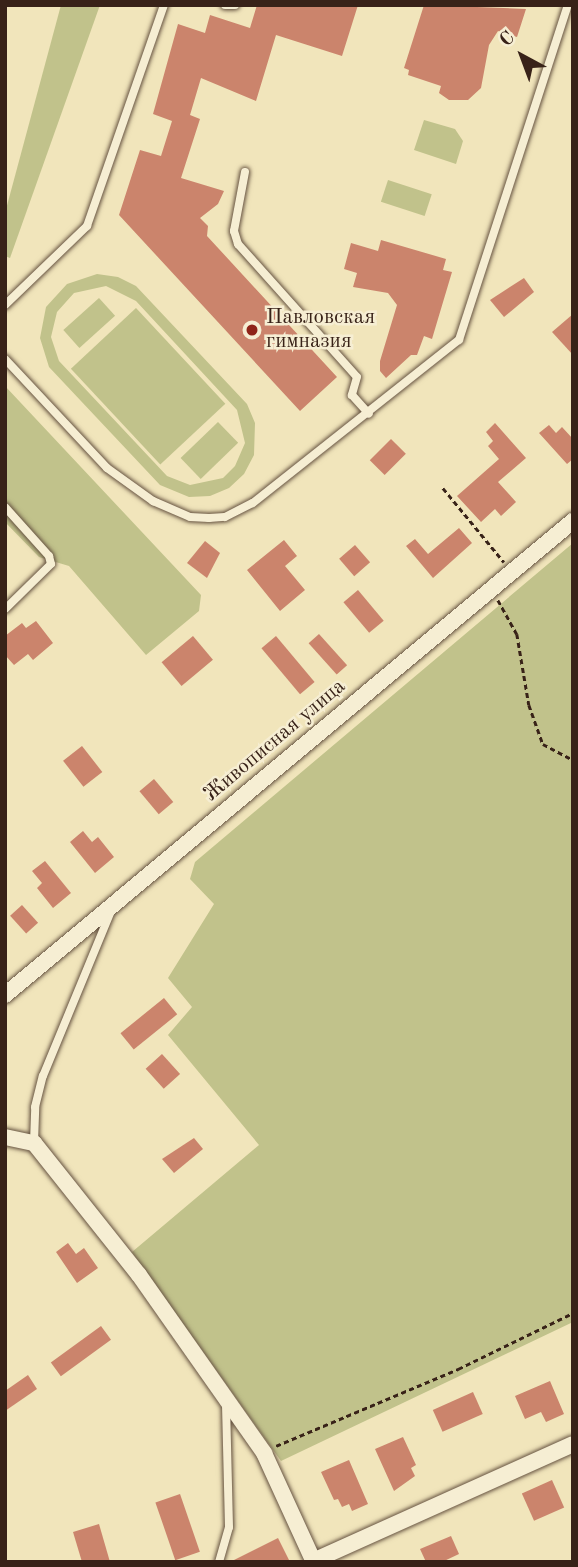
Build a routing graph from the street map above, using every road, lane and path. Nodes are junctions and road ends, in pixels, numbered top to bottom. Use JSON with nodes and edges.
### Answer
{"nodes":[{"id":1,"x":164,"y":5,"type":"edge"},
{"id":2,"x":225,"y":5,"type":"edge"},
{"id":3,"x":235,"y":5,"type":"edge"},
{"id":4,"x":568,"y":5,"type":"edge"},
{"id":5,"x":245,"y":173,"type":"dead end"},
{"id":6,"x":5,"y":305,"type":"edge"},
{"id":7,"x":5,"y":359,"type":"edge"},
{"id":8,"x":369,"y":414,"type":"junction"},
{"id":9,"x":443,"y":488,"type":"dead end"},
{"id":10,"x":5,"y":507,"type":"edge"},
{"id":11,"x":573,"y":520,"type":"edge"},
{"id":12,"x":512,"y":573,"type":"junction"},
{"id":13,"x":493,"y":590,"type":"junction"},
{"id":14,"x":5,"y":609,"type":"edge"},
{"id":15,"x":573,"y":761,"type":"edge"},
{"id":16,"x":111,"y":909,"type":"junction"},
{"id":17,"x":5,"y":995,"type":"edge"},
{"id":18,"x":6,"y":1139,"type":"edge"},
{"id":19,"x":34,"y":1143,"type":"junction"},
{"id":20,"x":573,"y":1313,"type":"edge"},
{"id":21,"x":226,"y":1401,"type":"junction"},
{"id":22,"x":573,"y":1444,"type":"edge"},
{"id":23,"x":258,"y":1446,"type":"junction"},
{"id":24,"x":313,"y":1561,"type":"edge"},
{"id":25,"x":219,"y":1562,"type":"edge"}],
"edges":[{"from":1,"to":6,"type":"lane"},
{"from":2,"to":3,"type":"lane"},
{"from":4,"to":8,"type":"lane"},
{"from":5,"to":8,"type":"lane"},
{"from":7,"to":8,"type":"lane"},
{"from":9,"to":12,"type":"path"},
{"from":10,"to":14,"type":"lane"},
{"from":11,"to":12,"type":"street","name":"Живописная улица"},
{"from":12,"to":13,"type":"street","name":"Живописная улица"},
{"from":13,"to":15,"type":"path"},
{"from":13,"to":16,"type":"street","name":"Живописная улица"},
{"from":16,"to":17,"type":"street","name":"Живописная улица"},
{"from":16,"to":19,"type":"lane"},
{"from":18,"to":19,"type":"street"},
{"from":19,"to":21,"type":"street"},
{"from":20,"to":23,"type":"path"},
{"from":21,"to":23,"type":"street"},
{"from":21,"to":25,"type":"lane"},
{"from":22,"to":24,"type":"street"},
{"from":23,"to":24,"type":"street"}]}
